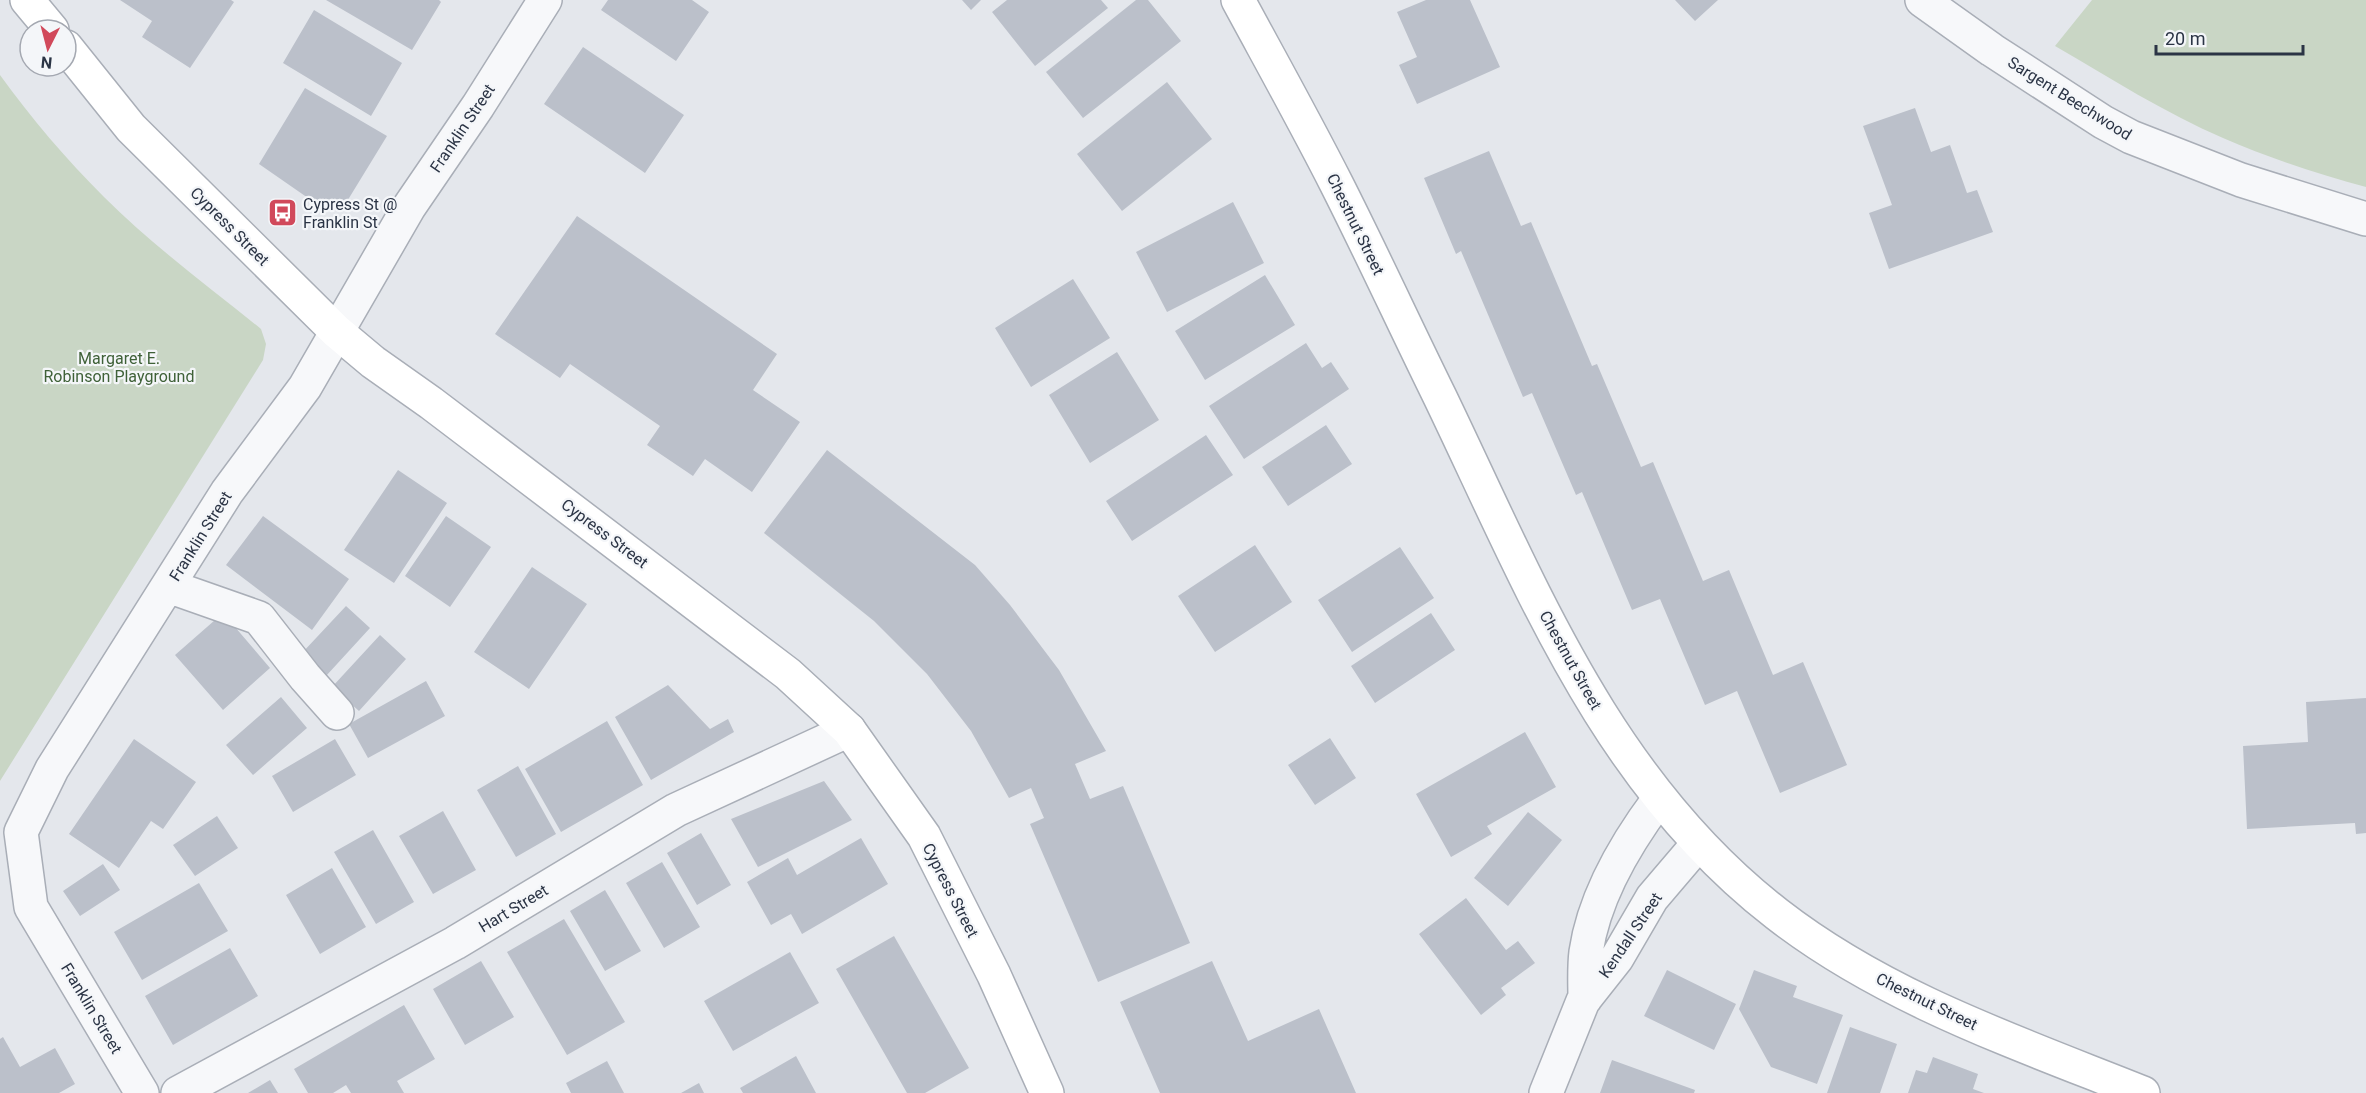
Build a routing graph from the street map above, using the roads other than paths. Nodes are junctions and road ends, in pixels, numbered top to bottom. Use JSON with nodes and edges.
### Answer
{"nodes":[{"id":1,"x":27,"y":0,"type":"edge"},
{"id":2,"x":545,"y":0,"type":"edge"},
{"id":3,"x":1238,"y":0,"type":"edge"},
{"id":4,"x":1922,"y":0,"type":"edge"},
{"id":5,"x":42,"y":18,"type":"edge"},
{"id":6,"x":78,"y":62,"type":"edge"},
{"id":7,"x":2366,"y":219,"type":"edge"},
{"id":8,"x":336,"y":331,"type":"junction"},
{"id":9,"x":168,"y":586,"type":"junction"},
{"id":10,"x":337,"y":713,"type":"dead end"},
{"id":11,"x":849,"y":730,"type":"junction"},
{"id":12,"x":1659,"y":799,"type":"junction"},
{"id":13,"x":1698,"y":844,"type":"junction"},
{"id":14,"x":1585,"y":999,"type":"junction"},
{"id":15,"x":142,"y":1093,"type":"edge"},
{"id":16,"x":178,"y":1093,"type":"edge"},
{"id":17,"x":1047,"y":1093,"type":"edge"},
{"id":18,"x":1546,"y":1093,"type":"edge"},
{"id":19,"x":2143,"y":1093,"type":"edge"}],
"edges":[{"from":1,"to":5,"type":"main road"},
{"from":2,"to":8,"type":"street","name":"Franklin Street"},
{"from":3,"to":12,"type":"main road","name":"Chestnut Street"},
{"from":4,"to":7,"type":"street","name":"Sargent Beechwood"},
{"from":6,"to":8,"type":"main road","name":"Cypress Street"},
{"from":8,"to":9,"type":"street","name":"Franklin Street"},
{"from":8,"to":11,"type":"main road","name":"Cypress Street"},
{"from":9,"to":10,"type":"street"},
{"from":9,"to":15,"type":"street","name":"Franklin Street"},
{"from":11,"to":16,"type":"street","name":"Hart Street"},
{"from":11,"to":17,"type":"main road","name":"Cypress Street"},
{"from":12,"to":13,"type":"main road","name":"Chestnut Street"},
{"from":12,"to":14,"type":"street","name":"Kendall Street"},
{"from":13,"to":14,"type":"street","name":"Kendall Street"},
{"from":13,"to":19,"type":"main road","name":"Chestnut Street"},
{"from":14,"to":18,"type":"street","name":"Kendall Street"}]}
